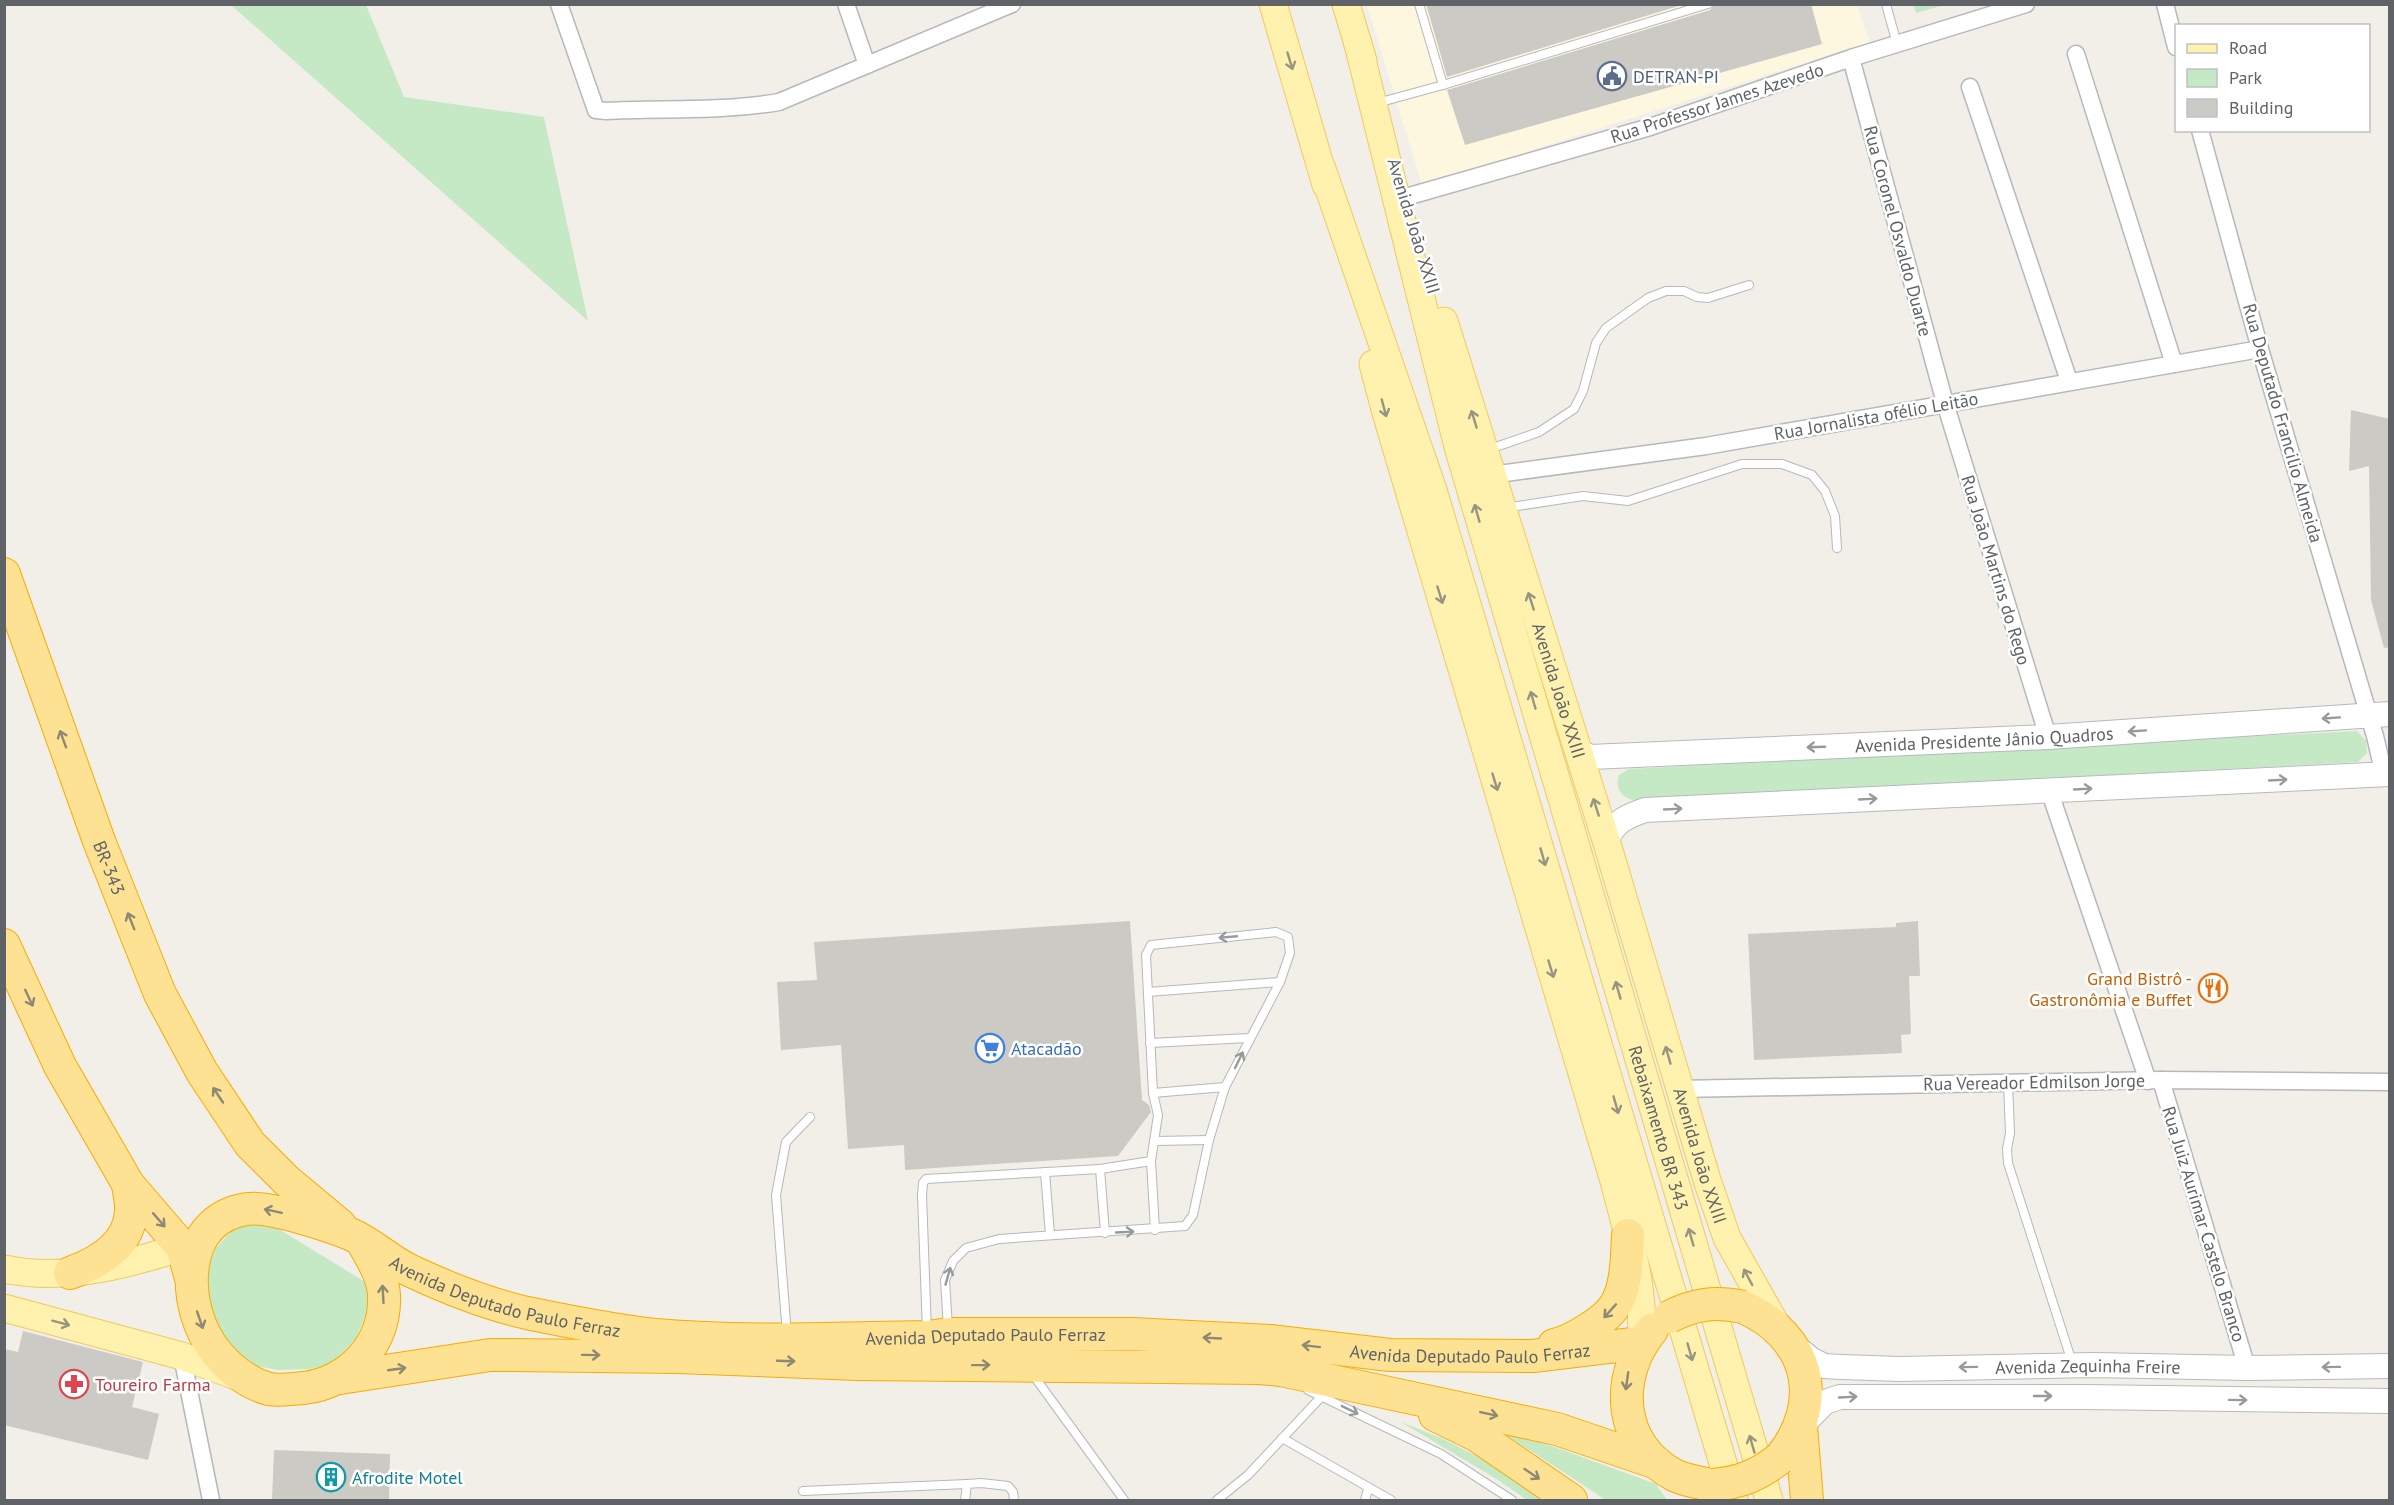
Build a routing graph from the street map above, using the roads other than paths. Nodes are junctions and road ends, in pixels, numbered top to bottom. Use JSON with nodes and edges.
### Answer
{"nodes":[{"id":1,"x":559,"y":4,"type":"edge"},
{"id":2,"x":846,"y":4,"type":"edge"},
{"id":3,"x":1012,"y":4,"type":"edge"},
{"id":4,"x":1273,"y":4,"type":"edge"},
{"id":5,"x":1346,"y":4,"type":"edge"},
{"id":6,"x":1419,"y":4,"type":"edge"},
{"id":7,"x":1708,"y":4,"type":"edge"},
{"id":8,"x":1886,"y":4,"type":"edge"},
{"id":9,"x":2026,"y":4,"type":"edge"},
{"id":10,"x":2165,"y":4,"type":"edge"},
{"id":11,"x":2175,"y":43,"type":"edge"},
{"id":12,"x":1358,"y":44,"type":"junction"},
{"id":13,"x":1897,"y":44,"type":"junction"},
{"id":14,"x":2076,"y":54,"type":"dead end"},
{"id":15,"x":1851,"y":58,"type":"junction"},
{"id":16,"x":867,"y":65,"type":"junction"},
{"id":17,"x":1443,"y":85,"type":"junction"},
{"id":18,"x":1970,"y":87,"type":"dead end"},
{"id":19,"x":1376,"y":103,"type":"junction"},
{"id":20,"x":2201,"y":132,"type":"edge"},
{"id":21,"x":1322,"y":169,"type":"junction"},
{"id":22,"x":1406,"y":197,"type":"junction"},
{"id":23,"x":1749,"y":285,"type":"dead end"},
{"id":24,"x":2260,"y":349,"type":"junction"},
{"id":25,"x":2174,"y":364,"type":"junction"},
{"id":26,"x":2069,"y":381,"type":"junction"},
{"id":27,"x":1945,"y":403,"type":"junction"},
{"id":28,"x":1488,"y":463,"type":"junction"},
{"id":29,"x":1502,"y":509,"type":"junction"},
{"id":30,"x":1837,"y":549,"type":"dead end"},
{"id":31,"x":4,"y":574,"type":"edge"},
{"id":32,"x":2379,"y":715,"type":"edge"},
{"id":33,"x":2048,"y":737,"type":"junction"},
{"id":34,"x":1578,"y":751,"type":"junction"},
{"id":35,"x":1549,"y":756,"type":"joint"},
{"id":36,"x":2387,"y":774,"type":"edge"},
{"id":37,"x":2049,"y":790,"type":"junction"},
{"id":38,"x":1606,"y":840,"type":"junction"},
{"id":39,"x":4,"y":945,"type":"edge"},
{"id":40,"x":1280,"y":982,"type":"junction"},
{"id":41,"x":1148,"y":992,"type":"junction"},
{"id":42,"x":1249,"y":1038,"type":"junction"},
{"id":43,"x":1150,"y":1043,"type":"junction"},
{"id":44,"x":2155,"y":1080,"type":"junction"},
{"id":45,"x":2008,"y":1082,"type":"junction"},
{"id":46,"x":2390,"y":1082,"type":"edge"},
{"id":47,"x":1225,"y":1087,"type":"junction"},
{"id":48,"x":1678,"y":1089,"type":"junction"},
{"id":49,"x":1153,"y":1093,"type":"junction"},
{"id":50,"x":810,"y":1117,"type":"dead end"},
{"id":51,"x":1209,"y":1140,"type":"junction"},
{"id":52,"x":1155,"y":1141,"type":"junction"},
{"id":53,"x":250,"y":1144,"type":"joint"},
{"id":54,"x":1151,"y":1161,"type":"junction"},
{"id":55,"x":1100,"y":1169,"type":"junction"},
{"id":56,"x":1045,"y":1172,"type":"junction"},
{"id":57,"x":128,"y":1184,"type":"junction"},
{"id":58,"x":1155,"y":1230,"type":"junction"},
{"id":59,"x":1105,"y":1233,"type":"junction"},
{"id":60,"x":1050,"y":1235,"type":"junction"},
{"id":61,"x":1628,"y":1235,"type":"junction"},
{"id":62,"x":356,"y":1237,"type":"junction"},
{"id":63,"x":190,"y":1244,"type":"junction"},
{"id":64,"x":4,"y":1269,"type":"edge"},
{"id":65,"x":70,"y":1273,"type":"junction"},
{"id":66,"x":4,"y":1308,"type":"edge"},
{"id":67,"x":938,"y":1335,"type":"junction"},
{"id":68,"x":1785,"y":1336,"type":"junction"},
{"id":69,"x":787,"y":1338,"type":"junction"},
{"id":70,"x":1641,"y":1343,"type":"junction"},
{"id":71,"x":1390,"y":1355,"type":"junction"},
{"id":72,"x":182,"y":1356,"type":"junction"},
{"id":73,"x":1025,"y":1365,"type":"junction"},
{"id":74,"x":2083,"y":1365,"type":"junction"},
{"id":75,"x":2390,"y":1366,"type":"edge"},
{"id":76,"x":1259,"y":1368,"type":"junction"},
{"id":77,"x":2247,"y":1368,"type":"junction"},
{"id":78,"x":242,"y":1378,"type":"junction"},
{"id":79,"x":339,"y":1378,"type":"junction"},
{"id":80,"x":1290,"y":1382,"type":"dead end"},
{"id":81,"x":1301,"y":1386,"type":"dead end"},
{"id":82,"x":1391,"y":1394,"type":"junction"},
{"id":83,"x":1322,"y":1396,"type":"junction"},
{"id":84,"x":2085,"y":1397,"type":"junction"},
{"id":85,"x":2390,"y":1401,"type":"edge"},
{"id":86,"x":1800,"y":1426,"type":"junction"},
{"id":87,"x":1282,"y":1438,"type":"junction"},
{"id":88,"x":967,"y":1484,"type":"junction"},
{"id":89,"x":1693,"y":1485,"type":"edge"},
{"id":90,"x":1368,"y":1489,"type":"junction"},
{"id":91,"x":803,"y":1491,"type":"dead end"},
{"id":92,"x":1117,"y":1496,"type":"edge"},
{"id":93,"x":211,"y":1500,"type":"edge"},
{"id":94,"x":965,"y":1500,"type":"edge"},
{"id":95,"x":1014,"y":1500,"type":"edge"},
{"id":96,"x":1124,"y":1500,"type":"edge"},
{"id":97,"x":1217,"y":1500,"type":"edge"},
{"id":98,"x":1365,"y":1500,"type":"edge"},
{"id":99,"x":1391,"y":1500,"type":"edge"},
{"id":100,"x":1512,"y":1500,"type":"edge"},
{"id":101,"x":1571,"y":1500,"type":"edge"},
{"id":102,"x":1769,"y":1500,"type":"edge"},
{"id":103,"x":1807,"y":1500,"type":"edge"}],
"edges":[{"from":1,"to":16,"type":"street"},
{"from":2,"to":16,"type":"street"},
{"from":3,"to":16,"type":"street"},
{"from":4,"to":21,"type":"main road","one_way":true},
{"from":5,"to":12,"type":"main road","name":"Avenida João XXIII"},
{"from":6,"to":17,"type":"lane"},
{"from":7,"to":17,"type":"lane"},
{"from":8,"to":13,"type":"lane"},
{"from":9,"to":13,"type":"street","name":"Rua Professor James Azevedo"},
{"from":10,"to":11,"type":"street"},
{"from":12,"to":19,"type":"main road","name":"Avenida João XXIII"},
{"from":35,"to":12,"type":"main road","name":"Avenida João XXIII","one_way":true},
{"from":13,"to":15,"type":"street","name":"Rua Professor James Azevedo"},
{"from":14,"to":25,"type":"street"},
{"from":15,"to":22,"type":"street","name":"Rua Professor James Azevedo"},
{"from":15,"to":27,"type":"street","name":"Rua Coronel Osvaldo Duarte"},
{"from":17,"to":19,"type":"lane"},
{"from":18,"to":26,"type":"street"},
{"from":19,"to":22,"type":"main road","name":"Avenida João XXIII"},
{"from":20,"to":24,"type":"street","name":"Rua Deputado Francilio Almeida"},
{"from":21,"to":61,"type":"main road","one_way":true},
{"from":21,"to":89,"type":"main road","name":"Rebaixamento BR 343","one_way":true},
{"from":28,"to":22,"type":"main road","name":"Avenida João XXIII","one_way":true},
{"from":23,"to":28,"type":"lane"},
{"from":24,"to":25,"type":"street","name":"Rua Jornalista ofélio Leitão"},
{"from":24,"to":32,"type":"street","name":"Rua Deputado Francilio Almeida"},
{"from":25,"to":26,"type":"street","name":"Rua Jornalista ofélio Leitão"},
{"from":26,"to":27,"type":"street","name":"Rua Jornalista ofélio Leitão"},
{"from":27,"to":28,"type":"street","name":"Rua Jornalista ofélio Leitão"},
{"from":27,"to":33,"type":"street","name":"Rua João Martins do Rego"},
{"from":28,"to":29,"type":"main road","name":"Avenida João XXIII"},
{"from":29,"to":30,"type":"lane"},
{"from":34,"to":29,"type":"main road","name":"Avenida João XXIII","one_way":true},
{"from":53,"to":31,"type":"highway","name":"BR-343","one_way":true},
{"from":32,"to":33,"type":"street","name":"Avenida Presidente Jânio Quadros","one_way":true},
{"from":32,"to":36,"type":"street","name":"Rua Deputado Francilio Almeida"},
{"from":33,"to":34,"type":"street","name":"Avenida Presidente Jânio Quadros","one_way":true},
{"from":38,"to":34,"type":"main road","name":"Avenida João XXIII","one_way":true},
{"from":102,"to":35,"type":"main road","name":"Rebaixamento BR 343","one_way":true},
{"from":37,"to":36,"type":"street","one_way":true},
{"from":38,"to":37,"type":"street","one_way":true},
{"from":37,"to":44,"type":"street","name":"Rua Juiz Aurimar Castelo Branco"},
{"from":48,"to":38,"type":"main road","name":"Avenida João XXIII","one_way":true},
{"from":39,"to":57,"type":"highway","one_way":true},
{"from":40,"to":41,"type":"lane"},
{"from":40,"to":41,"type":"lane","one_way":true},
{"from":40,"to":42,"type":"lane"},
{"from":41,"to":43,"type":"lane"},
{"from":42,"to":43,"type":"lane"},
{"from":47,"to":42,"type":"lane","one_way":true},
{"from":43,"to":49,"type":"lane"},
{"from":44,"to":45,"type":"street","name":"Rua Vereador Edmilson Jorge"},
{"from":44,"to":46,"type":"street","name":"Rua Vereador Edmilson Jorge"},
{"from":44,"to":77,"type":"street","name":"Rua Juiz Aurimar Castelo Branco"},
{"from":45,"to":48,"type":"street","name":"Rua Vereador Edmilson Jorge"},
{"from":45,"to":74,"type":"lane"},
{"from":47,"to":49,"type":"lane"},
{"from":47,"to":51,"type":"lane"},
{"from":68,"to":48,"type":"main road","name":"Avenida João XXIII","one_way":true},
{"from":49,"to":52,"type":"lane"},
{"from":50,"to":69,"type":"lane"},
{"from":51,"to":52,"type":"lane"},
{"from":51,"to":58,"type":"lane"},
{"from":52,"to":54,"type":"lane"},
{"from":53,"to":62,"type":"highway","name":"Avenida Deputado Paulo Ferraz"},
{"from":54,"to":55,"type":"lane"},
{"from":54,"to":58,"type":"lane"},
{"from":55,"to":56,"type":"lane"},
{"from":55,"to":59,"type":"lane"},
{"from":56,"to":60,"type":"lane"},
{"from":56,"to":67,"type":"lane"},
{"from":57,"to":63,"type":"highway","one_way":true},
{"from":57,"to":65,"type":"highway"},
{"from":59,"to":58,"type":"lane","one_way":true},
{"from":59,"to":60,"type":"lane"},
{"from":67,"to":60,"type":"lane","one_way":true},
{"from":61,"to":70,"type":"main road"},
{"from":61,"to":71,"type":"highway","one_way":true},
{"from":62,"to":63,"type":"highway","name":"Avenida Deputado Paulo Ferraz","one_way":true},
{"from":62,"to":69,"type":"highway","name":"Avenida Deputado Paulo Ferraz"},
{"from":79,"to":62,"type":"highway","one_way":true},
{"from":63,"to":65,"type":"main road"},
{"from":63,"to":78,"type":"highway","one_way":true},
{"from":64,"to":65,"type":"main road"},
{"from":66,"to":72,"type":"main road","one_way":true},
{"from":67,"to":69,"type":"highway","name":"Avenida Deputado Paulo Ferraz"},
{"from":71,"to":67,"type":"highway","name":"Avenida Deputado Paulo Ferraz","one_way":true},
{"from":68,"to":70,"type":"highway","bridge":true},
{"from":74,"to":68,"type":"street","name":"Avenida Zequinha Freire","one_way":true},
{"from":68,"to":86,"type":"highway"},
{"from":70,"to":71,"type":"highway","name":"Avenida Deputado Paulo Ferraz"},
{"from":70,"to":89,"type":"highway","one_way":true},
{"from":72,"to":78,"type":"main road"},
{"from":72,"to":93,"type":"street"},
{"from":73,"to":76,"type":"highway","name":"Avenida Deputado Paulo Ferraz"},
{"from":79,"to":73,"type":"highway","name":"Avenida Deputado Paulo Ferraz","one_way":true},
{"from":73,"to":92,"type":"lane"},
{"from":74,"to":77,"type":"street","name":"Avenida Zequinha Freire"},
{"from":74,"to":84,"type":"street"},
{"from":75,"to":77,"type":"street","name":"Avenida Zequinha Freire","one_way":true},
{"from":76,"to":80,"type":"lane","name":"Avenida Deputado Paulo Ferraz"},
{"from":76,"to":82,"type":"highway","name":"Avenida Deputado Paulo Ferraz"},
{"from":78,"to":79,"type":"highway"},
{"from":81,"to":83,"type":"lane"},
{"from":82,"to":89,"type":"highway","name":"Avenida Deputado Paulo Ferraz","one_way":true},
{"from":82,"to":101,"type":"highway","one_way":true},
{"from":83,"to":87,"type":"lane"},
{"from":83,"to":100,"type":"lane","one_way":true},
{"from":84,"to":85,"type":"street","name":"Avenida Zequinha Freire","one_way":true},
{"from":86,"to":84,"type":"street","name":"Avenida Zequinha Freire","one_way":true},
{"from":86,"to":89,"type":"highway","bridge":true},
{"from":86,"to":103,"type":"highway"},
{"from":87,"to":90,"type":"lane"},
{"from":87,"to":97,"type":"lane"},
{"from":88,"to":91,"type":"lane"},
{"from":88,"to":94,"type":"lane"},
{"from":88,"to":95,"type":"lane"},
{"from":90,"to":98,"type":"lane"},
{"from":90,"to":99,"type":"lane"},
{"from":92,"to":96,"type":"lane"}]}
